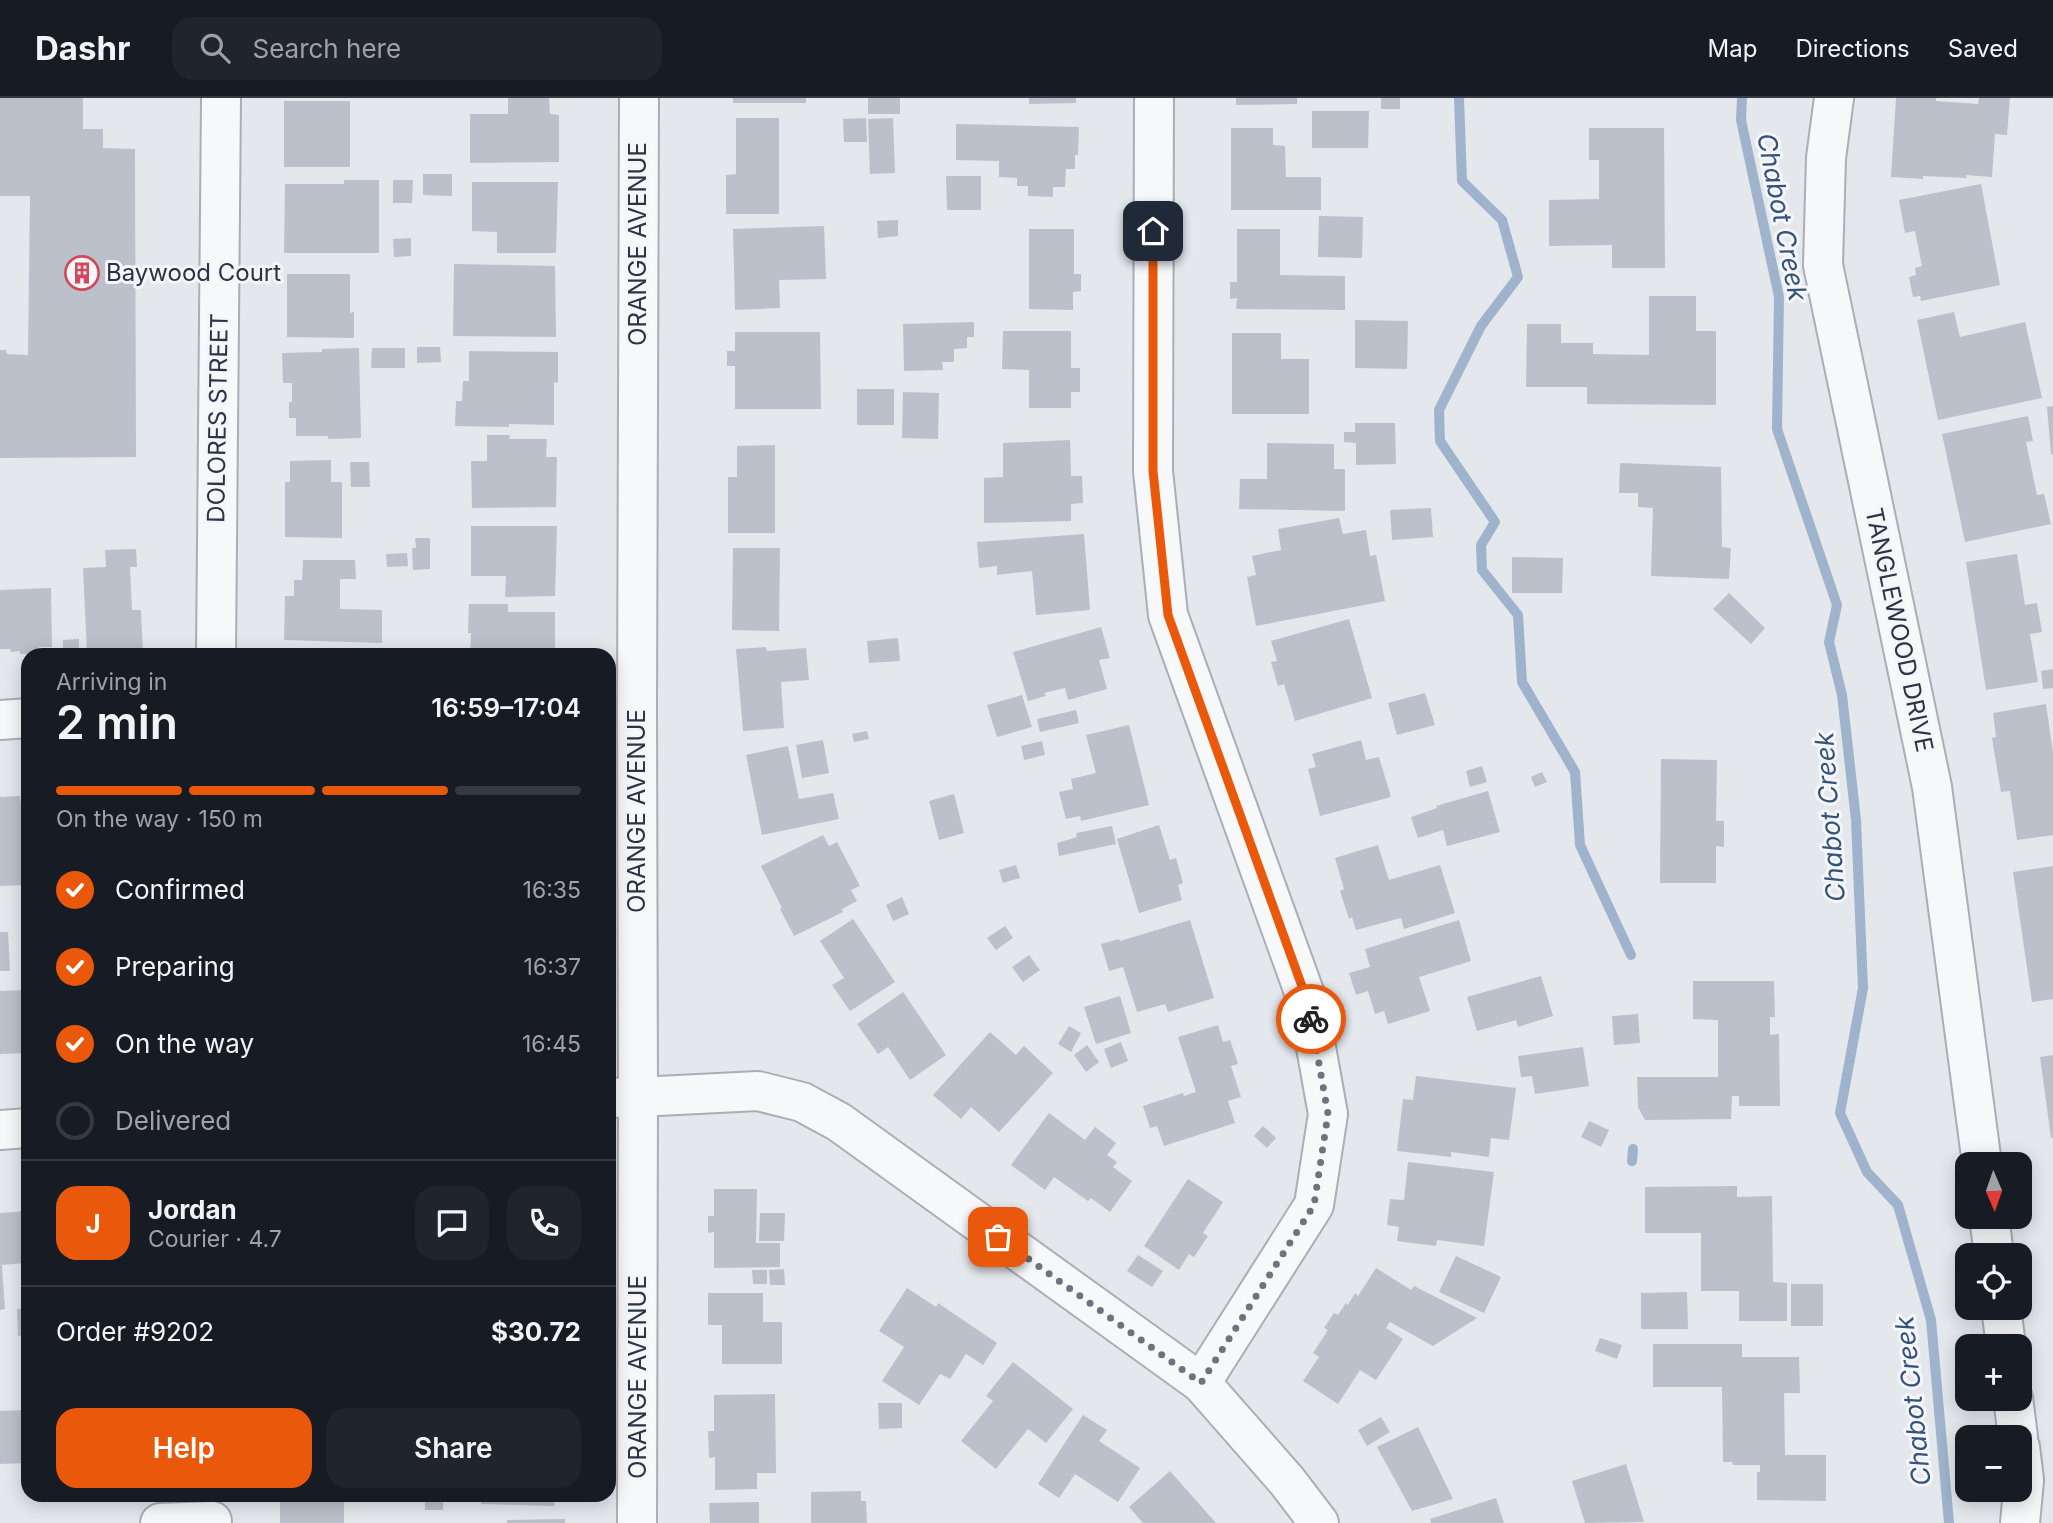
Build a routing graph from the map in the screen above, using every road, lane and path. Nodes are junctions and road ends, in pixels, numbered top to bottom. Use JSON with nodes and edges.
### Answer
{"nodes":[{"id":1,"x":221,"y":98,"type":"edge"},
{"id":2,"x":639,"y":98,"type":"edge"},
{"id":3,"x":1153,"y":98,"type":"edge"},
{"id":4,"x":1834,"y":98,"type":"edge"},
{"id":5,"x":216,"y":648,"type":"edge"},
{"id":6,"x":21,"y":718,"type":"edge"},
{"id":7,"x":0,"y":720,"type":"edge"},
{"id":8,"x":624,"y":1098,"type":"edge"},
{"id":9,"x":21,"y":1128,"type":"edge"},
{"id":10,"x":0,"y":1130,"type":"edge"},
{"id":11,"x":1980,"y":1152,"type":"edge"},
{"id":12,"x":1201,"y":1383,"type":"junction"},
{"id":13,"x":2022,"y":1502,"type":"edge"},
{"id":14,"x":212,"y":1513,"type":"edge"},
{"id":15,"x":160,"y":1523,"type":"edge"},
{"id":16,"x":637,"y":1523,"type":"edge"},
{"id":17,"x":1320,"y":1523,"type":"edge"},
{"id":18,"x":2020,"y":1523,"type":"edge"}],
"edges":[{"from":1,"to":5,"type":"street","name":"DOLORES STREET"},
{"from":2,"to":8,"type":"street","name":"ORANGE AVENUE"},
{"from":3,"to":12,"type":"street"},
{"from":4,"to":11,"type":"street","name":"TANGLEWOOD DRIVE"},
{"from":6,"to":7,"type":"street"},
{"from":8,"to":12,"type":"street"},
{"from":8,"to":16,"type":"street","name":"ORANGE AVENUE"},
{"from":9,"to":10,"type":"street"},
{"from":12,"to":17,"type":"street"},
{"from":13,"to":18,"type":"street"},
{"from":14,"to":15,"type":"street"}]}
